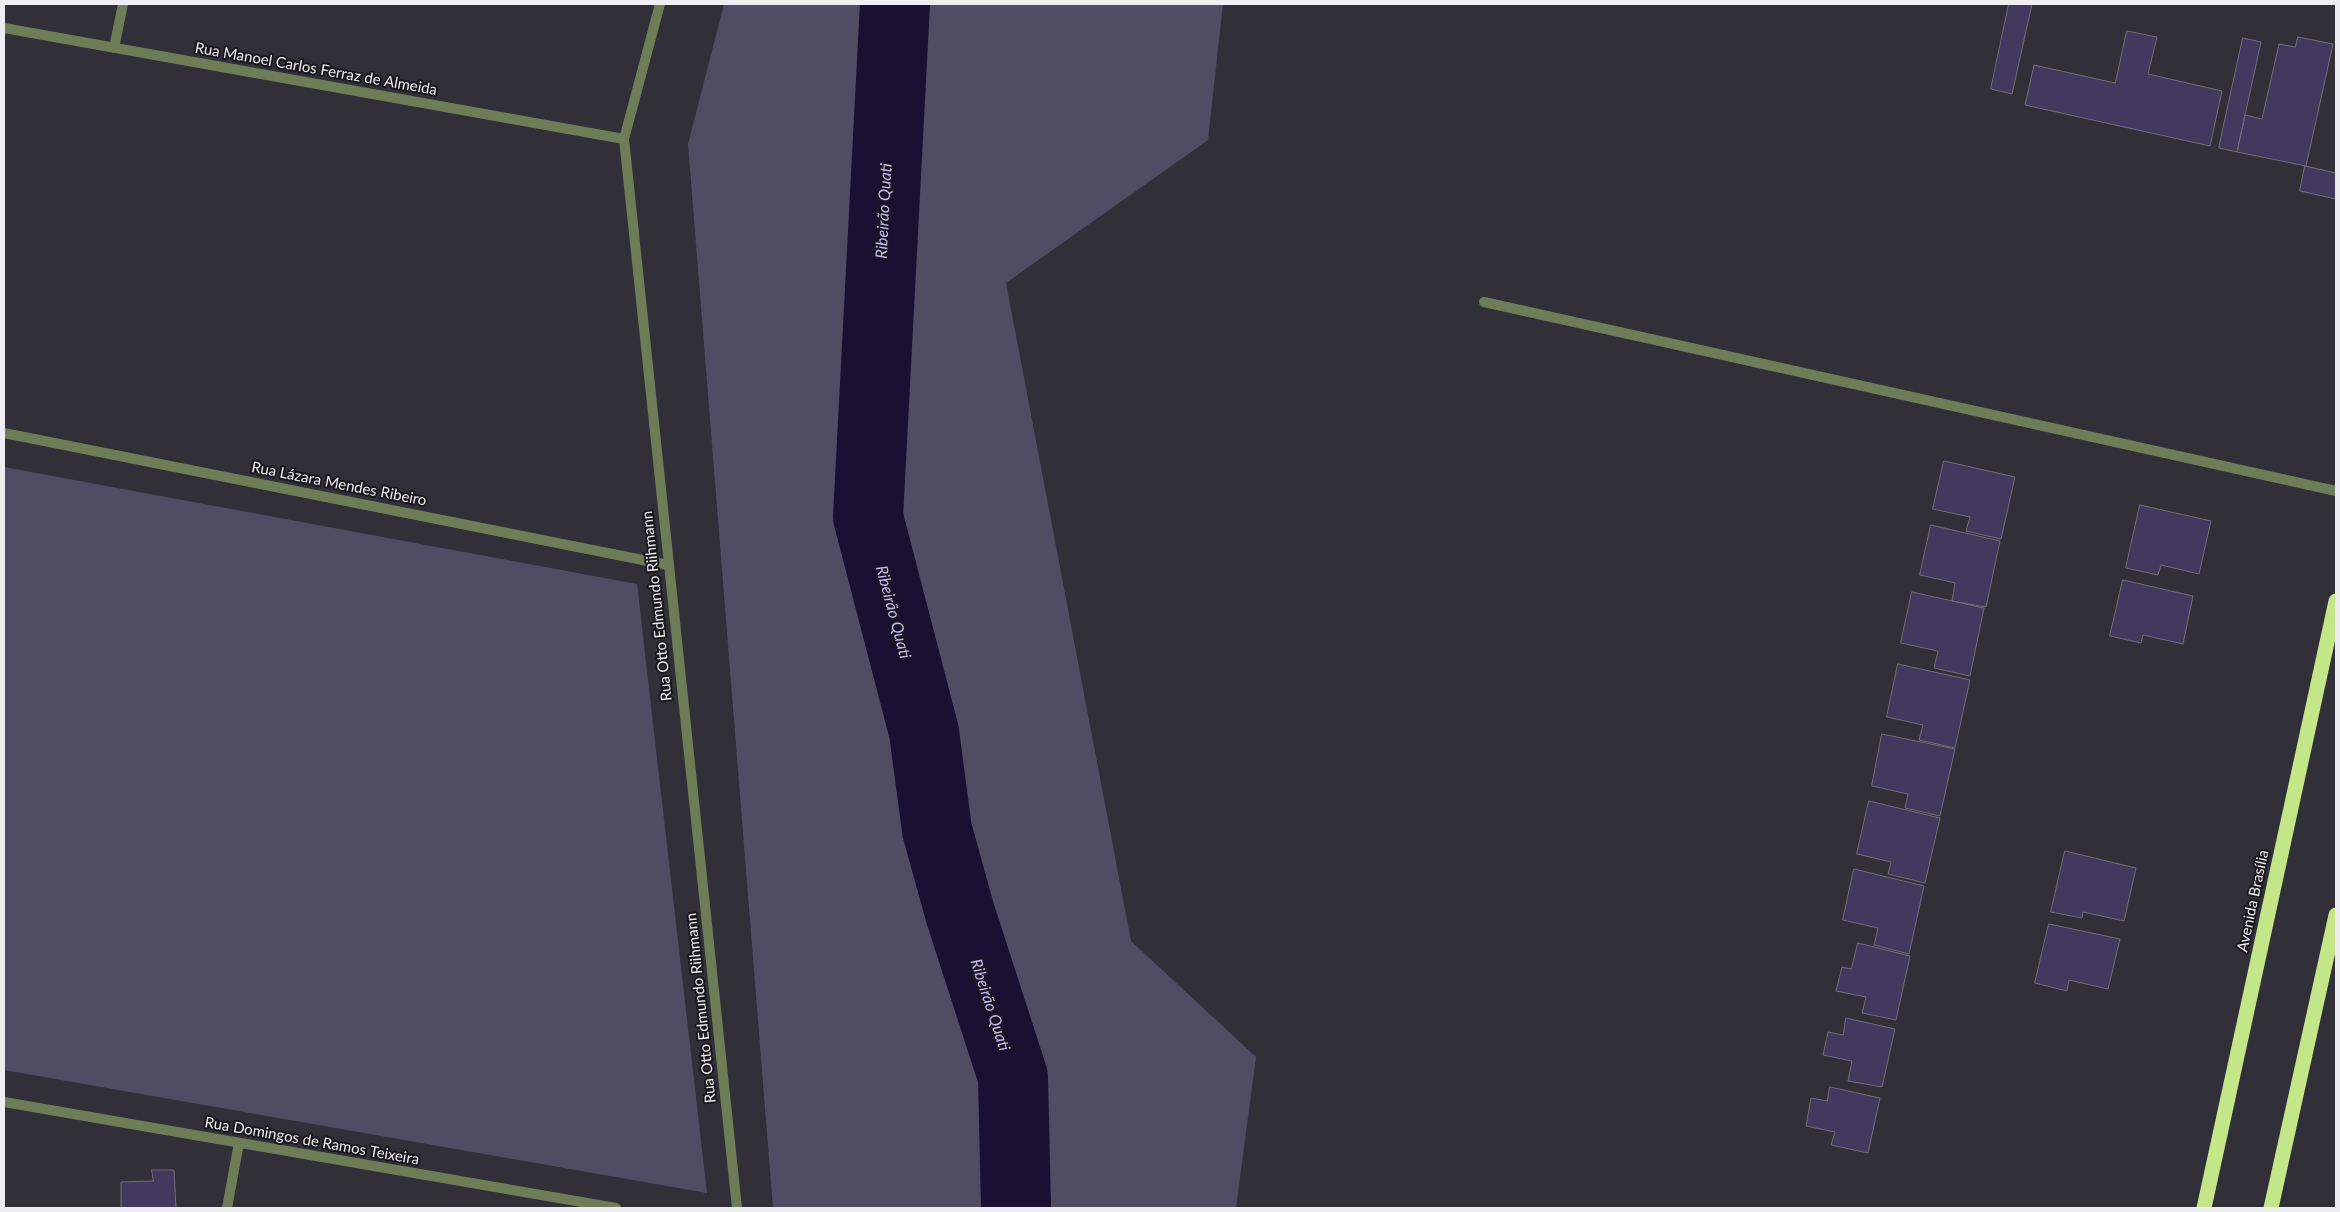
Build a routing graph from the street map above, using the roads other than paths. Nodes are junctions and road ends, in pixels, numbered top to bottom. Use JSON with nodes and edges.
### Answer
{"nodes":[{"id":1,"x":123,"y":4,"type":"edge"},
{"id":2,"x":660,"y":4,"type":"edge"},
{"id":3,"x":4,"y":28,"type":"edge"},
{"id":4,"x":114,"y":48,"type":"junction"},
{"id":5,"x":624,"y":139,"type":"junction"},
{"id":6,"x":1484,"y":302,"type":"dead end"},
{"id":7,"x":4,"y":433,"type":"edge"},
{"id":8,"x":2336,"y":491,"type":"edge"},
{"id":9,"x":668,"y":565,"type":"junction"},
{"id":10,"x":2336,"y":601,"type":"edge"},
{"id":11,"x":2336,"y":915,"type":"edge"},
{"id":12,"x":4,"y":1102,"type":"edge"},
{"id":13,"x":238,"y":1143,"type":"junction"},
{"id":14,"x":227,"y":1208,"type":"edge"},
{"id":15,"x":616,"y":1208,"type":"edge"},
{"id":16,"x":737,"y":1208,"type":"edge"},
{"id":17,"x":2204,"y":1208,"type":"edge"},
{"id":18,"x":2271,"y":1208,"type":"edge"}],
"edges":[{"from":1,"to":4,"type":"street"},
{"from":2,"to":5,"type":"street","name":"Rua Otto Edmundo Riihmann"},
{"from":3,"to":4,"type":"street","name":"Rua Manoel Carlos Ferraz de Almeida"},
{"from":4,"to":5,"type":"street","name":"Rua Manoel Carlos Ferraz de Almeida"},
{"from":5,"to":9,"type":"street","name":"Rua Otto Edmundo Riihmann"},
{"from":6,"to":8,"type":"street"},
{"from":7,"to":9,"type":"street","name":"Rua Lázara Mendes Ribeiro"},
{"from":9,"to":16,"type":"street","name":"Rua Otto Edmundo Riihmann"},
{"from":10,"to":17,"type":"highway","name":"Avenida Brasília"},
{"from":11,"to":18,"type":"highway"},
{"from":12,"to":13,"type":"street","name":"Rua Domingos de Ramos Teixeira"},
{"from":13,"to":14,"type":"street"},
{"from":13,"to":15,"type":"street","name":"Rua Domingos de Ramos Teixeira"}]}
